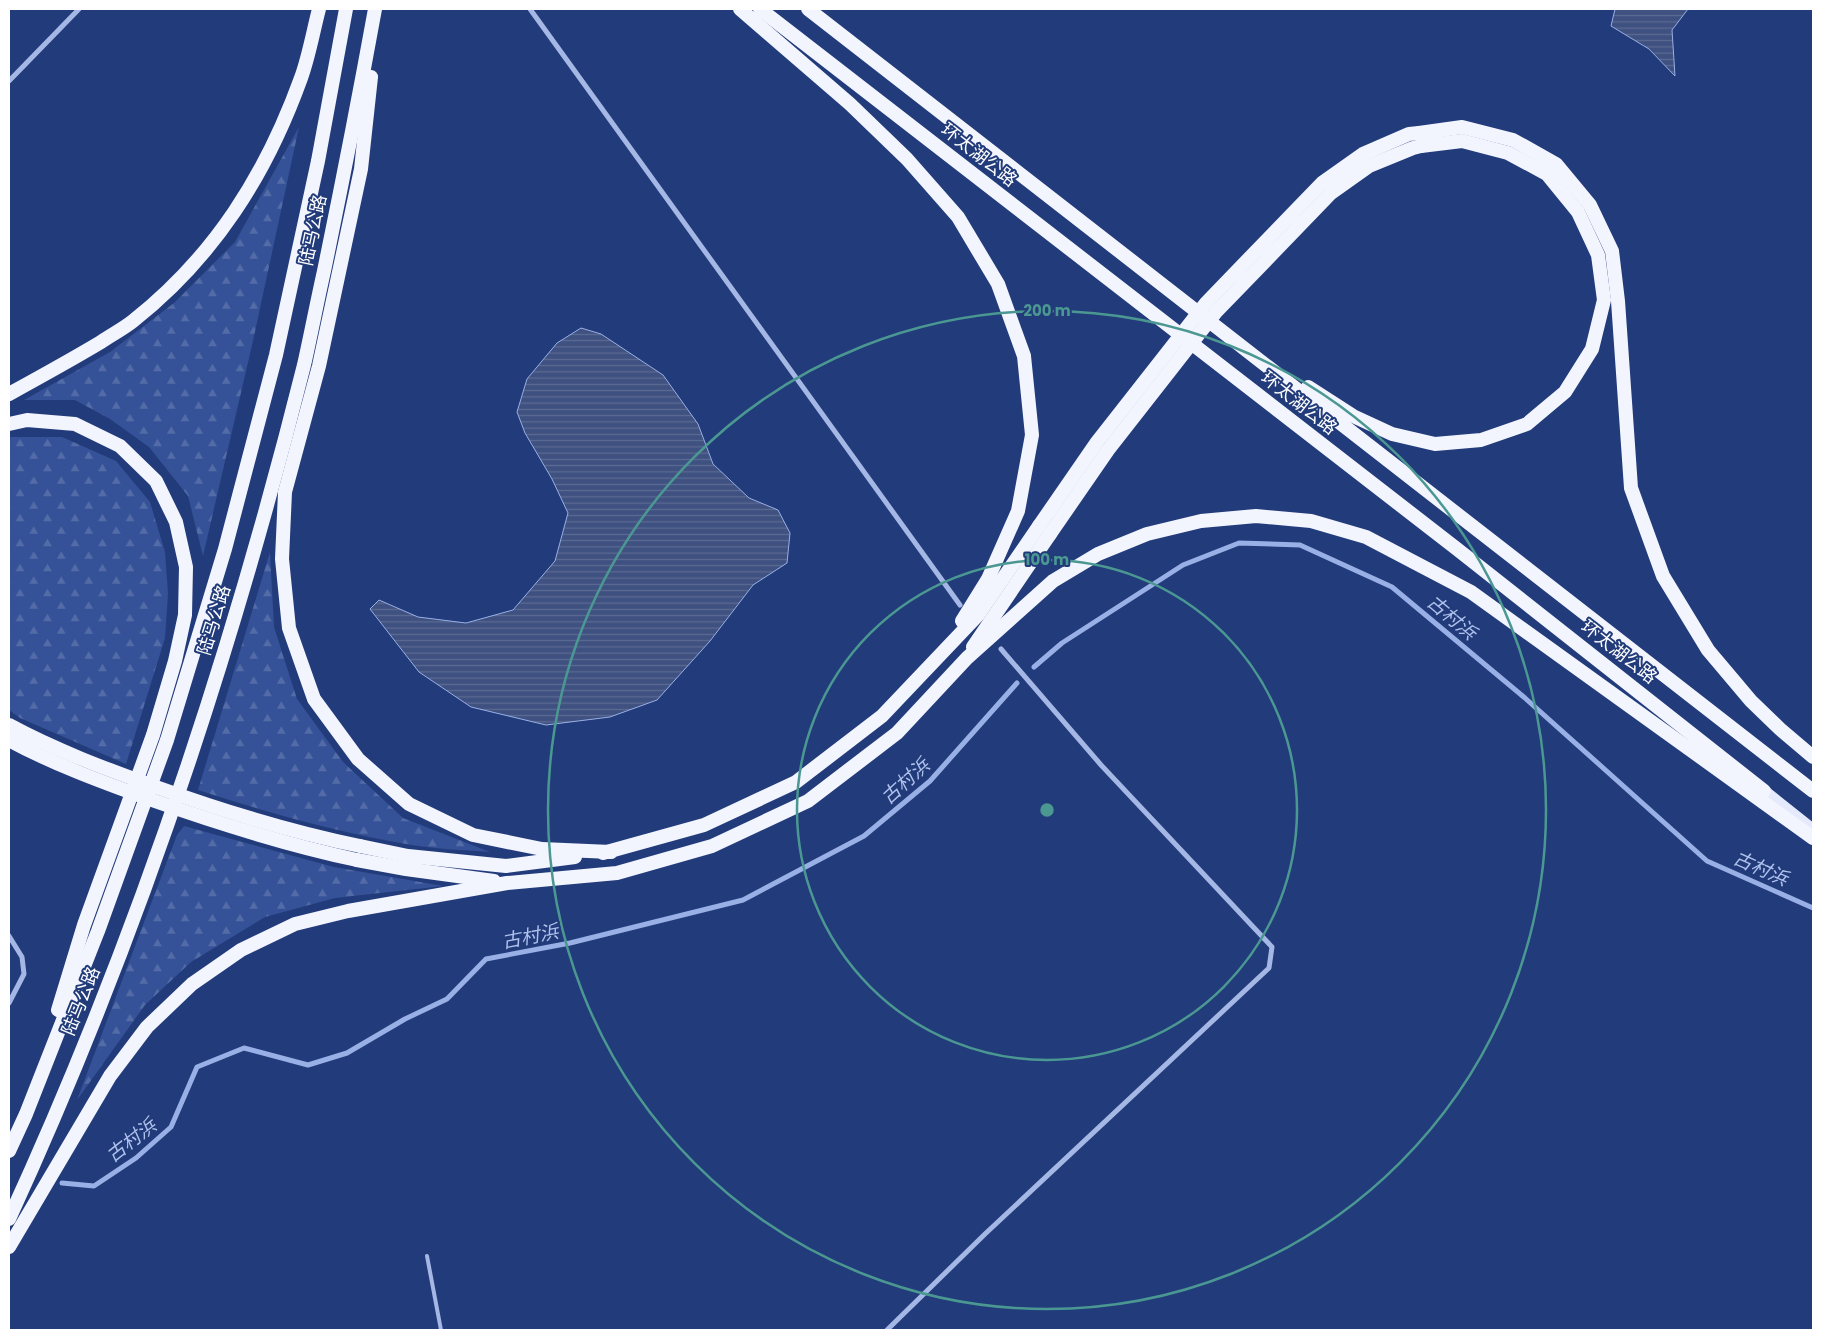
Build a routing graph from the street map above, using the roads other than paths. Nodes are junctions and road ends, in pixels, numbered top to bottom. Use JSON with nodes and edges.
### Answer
{"nodes":[{"id":1,"x":79,"y":9,"type":"edge"},
{"id":2,"x":319,"y":9,"type":"edge"},
{"id":3,"x":346,"y":9,"type":"edge"},
{"id":4,"x":377,"y":9,"type":"edge"},
{"id":5,"x":530,"y":9,"type":"edge"},
{"id":6,"x":740,"y":9,"type":"edge"},
{"id":7,"x":760,"y":9,"type":"edge"},
{"id":8,"x":808,"y":9,"type":"edge"},
{"id":9,"x":9,"y":81,"type":"edge"},
{"id":10,"x":948,"y":119,"type":"junction"},
{"id":11,"x":1420,"y":140,"type":"junction"},
{"id":12,"x":9,"y":394,"type":"edge"},
{"id":13,"x":9,"y":424,"type":"edge"},
{"id":14,"x":1045,"y":530,"type":"junction"},
{"id":15,"x":960,"y":605,"type":"dead end"},
{"id":16,"x":951,"y":643,"type":"junction"},
{"id":17,"x":1001,"y":650,"type":"dead end"},
{"id":18,"x":968,"y":658,"type":"junction"},
{"id":19,"x":9,"y":725,"type":"edge"},
{"id":20,"x":9,"y":740,"type":"edge"},
{"id":21,"x":1813,"y":757,"type":"edge"},
{"id":22,"x":1813,"y":791,"type":"edge"},
{"id":23,"x":1763,"y":797,"type":"junction"},
{"id":24,"x":1813,"y":830,"type":"edge"},
{"id":25,"x":1813,"y":838,"type":"edge"},
{"id":26,"x":611,"y":852,"type":"junction"},
{"id":27,"x":358,"y":853,"type":"junction"},
{"id":28,"x":507,"y":883,"type":"junction"},
{"id":29,"x":9,"y":936,"type":"edge"},
{"id":30,"x":9,"y":1003,"type":"edge"},
{"id":31,"x":26,"y":1114,"type":"junction"},
{"id":32,"x":9,"y":1150,"type":"edge"},
{"id":33,"x":9,"y":1219,"type":"edge"},
{"id":34,"x":9,"y":1247,"type":"edge"},
{"id":35,"x":427,"y":1256,"type":"dead end"},
{"id":36,"x":442,"y":1330,"type":"edge"},
{"id":37,"x":886,"y":1330,"type":"edge"}],
"edges":[{"from":1,"to":9,"type":"street"},
{"from":2,"to":12,"type":"highway"},
{"from":3,"to":31,"type":"highway","name":"陆马公路"},
{"from":4,"to":26,"type":"highway"},
{"from":4,"to":33,"type":"highway","name":"陆马公路"},
{"from":5,"to":15,"type":"street"},
{"from":6,"to":16,"type":"highway"},
{"from":7,"to":23,"type":"highway","name":"环太湖公路"},
{"from":8,"to":10,"type":"highway","name":"环太湖公路"},
{"from":10,"to":11,"type":"highway"},
{"from":10,"to":22,"type":"highway","name":"环太湖公路"},
{"from":11,"to":14,"type":"highway","bridge":true},
{"from":11,"to":21,"type":"highway"},
{"from":13,"to":31,"type":"highway"},
{"from":14,"to":16,"type":"highway"},
{"from":14,"to":18,"type":"highway"},
{"from":16,"to":26,"type":"highway"},
{"from":17,"to":37,"type":"street"},
{"from":18,"to":23,"type":"highway"},
{"from":18,"to":28,"type":"highway"},
{"from":19,"to":27,"type":"highway","bridge":true},
{"from":20,"to":27,"type":"highway","bridge":true},
{"from":23,"to":24,"type":"main road","name":"环太湖公路"},
{"from":23,"to":25,"type":"highway"},
{"from":26,"to":27,"type":"highway"},
{"from":27,"to":28,"type":"highway"},
{"from":28,"to":34,"type":"highway"},
{"from":29,"to":30,"type":"street"},
{"from":31,"to":32,"type":"highway","name":"陆马公路"},
{"from":35,"to":36,"type":"lane"}]}
